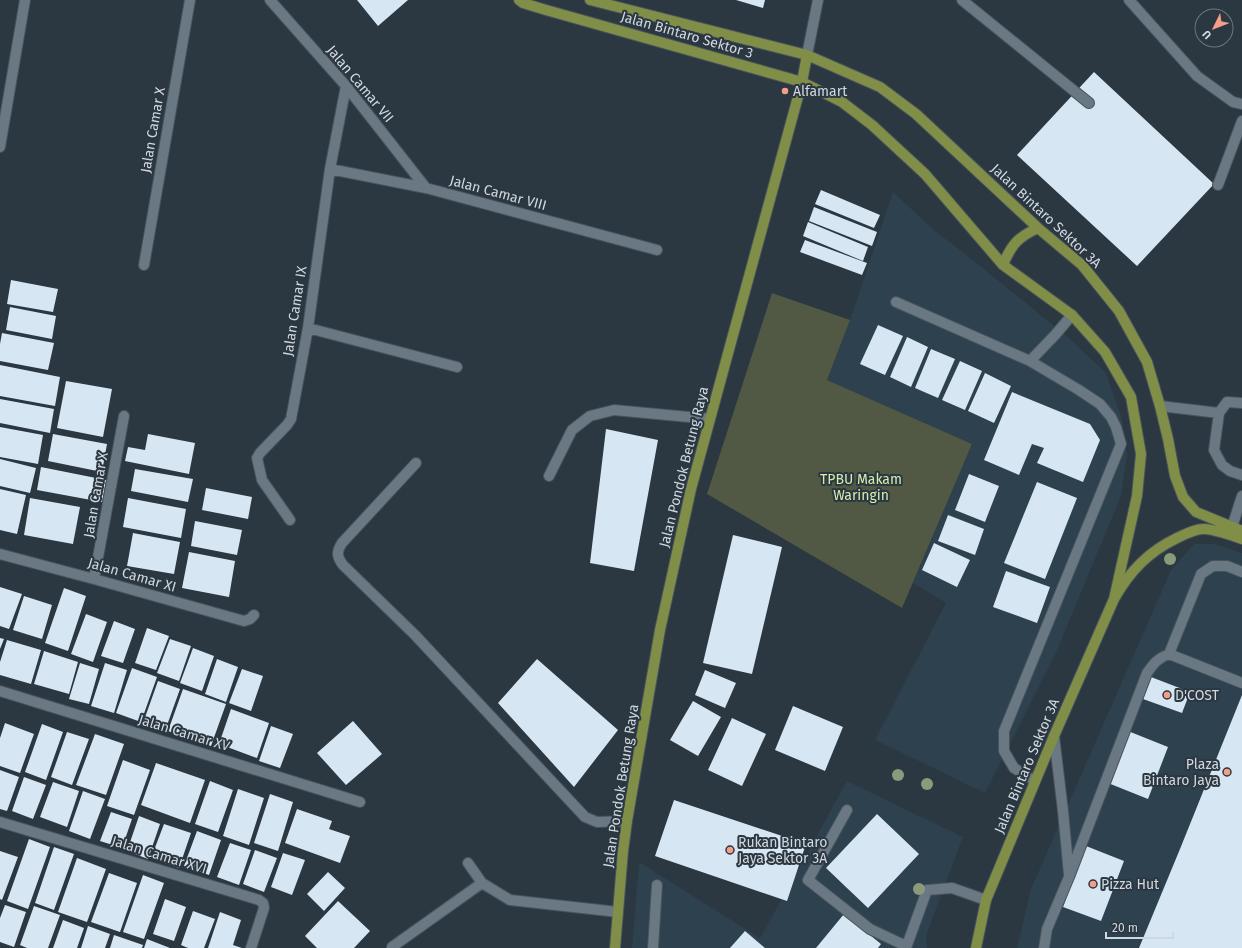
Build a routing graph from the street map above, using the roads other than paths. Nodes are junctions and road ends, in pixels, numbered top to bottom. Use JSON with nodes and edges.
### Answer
{"nodes":[{"id":1,"x":24,"y":0,"type":"edge"},
{"id":2,"x":190,"y":0,"type":"edge"},
{"id":3,"x":270,"y":0,"type":"edge"},
{"id":4,"x":519,"y":0,"type":"edge"},
{"id":5,"x":590,"y":0,"type":"edge"},
{"id":6,"x":818,"y":0,"type":"edge"},
{"id":7,"x":962,"y":0,"type":"edge"},
{"id":8,"x":1130,"y":0,"type":"edge"},
{"id":9,"x":807,"y":54,"type":"junction"},
{"id":10,"x":802,"y":82,"type":"junction"},
{"id":11,"x":346,"y":86,"type":"junction"},
{"id":12,"x":4,"y":88,"type":"edge"},
{"id":13,"x":1089,"y":103,"type":"dead end"},
{"id":14,"x":1242,"y":104,"type":"edge"},
{"id":15,"x":1242,"y":121,"type":"edge"},
{"id":16,"x":0,"y":147,"type":"edge"},
{"id":17,"x":330,"y":169,"type":"junction"},
{"id":18,"x":1218,"y":185,"type":"dead end"},
{"id":19,"x":426,"y":188,"type":"junction"},
{"id":20,"x":1038,"y":228,"type":"junction"},
{"id":21,"x":657,"y":250,"type":"dead end"},
{"id":22,"x":144,"y":265,"type":"dead end"},
{"id":23,"x":1003,"y":265,"type":"junction"},
{"id":24,"x":896,"y":302,"type":"dead end"},
{"id":25,"x":1072,"y":315,"type":"junction"},
{"id":26,"x":308,"y":328,"type":"junction"},
{"id":27,"x":1030,"y":361,"type":"junction"},
{"id":28,"x":458,"y":367,"type":"dead end"},
{"id":29,"x":1242,"y":403,"type":"edge"},
{"id":30,"x":1160,"y":406,"type":"junction"},
{"id":31,"x":1219,"y":413,"type":"junction"},
{"id":32,"x":124,"y":416,"type":"dead end"},
{"id":33,"x":710,"y":419,"type":"junction"},
{"id":34,"x":416,"y":463,"type":"dead end"},
{"id":35,"x":1242,"y":475,"type":"edge"},
{"id":36,"x":549,"y":476,"type":"dead end"},
{"id":37,"x":1242,"y":496,"type":"edge"},
{"id":38,"x":290,"y":520,"type":"dead end"},
{"id":39,"x":1232,"y":527,"type":"junction"},
{"id":40,"x":1242,"y":531,"type":"edge"},
{"id":41,"x":1242,"y":539,"type":"edge"},
{"id":42,"x":0,"y":554,"type":"edge"},
{"id":43,"x":1242,"y":572,"type":"edge"},
{"id":44,"x":94,"y":579,"type":"junction"},
{"id":45,"x":1114,"y":599,"type":"junction"},
{"id":46,"x":254,"y":615,"type":"dead end"},
{"id":47,"x":1169,"y":654,"type":"junction"},
{"id":48,"x":1242,"y":683,"type":"edge"},
{"id":49,"x":0,"y":691,"type":"edge"},
{"id":50,"x":1054,"y":736,"type":"junction"},
{"id":51,"x":1035,"y":781,"type":"junction"},
{"id":52,"x":360,"y":802,"type":"dead end"},
{"id":53,"x":847,"y":810,"type":"dead end"},
{"id":54,"x":627,"y":821,"type":"junction"},
{"id":55,"x":0,"y":822,"type":"edge"},
{"id":56,"x":468,"y":863,"type":"dead end"},
{"id":57,"x":1069,"y":877,"type":"junction"},
{"id":58,"x":482,"y":883,"type":"junction"},
{"id":59,"x":657,"y":885,"type":"dead end"},
{"id":60,"x":986,"y":900,"type":"junction"},
{"id":61,"x":618,"y":912,"type":"junction"},
{"id":62,"x":392,"y":947,"type":"edge"},
{"id":63,"x":906,"y":947,"type":"edge"},
{"id":64,"x":251,"y":948,"type":"edge"},
{"id":65,"x":615,"y":948,"type":"edge"},
{"id":66,"x":653,"y":948,"type":"edge"},
{"id":67,"x":976,"y":948,"type":"edge"},
{"id":68,"x":1044,"y":948,"type":"edge"}],
"edges":[{"from":1,"to":12,"type":"street"},
{"from":2,"to":22,"type":"street","name":"Jalan Camar X"},
{"from":3,"to":11,"type":"street","name":"Jalan Camar VII"},
{"from":4,"to":10,"type":"main road","name":"Jalan Bintaro Sektor 3"},
{"from":5,"to":9,"type":"main road","name":"Jalan Bintaro Sektor 3"},
{"from":6,"to":9,"type":"street","name":"Jalan Pondok Betung Raya"},
{"from":7,"to":13,"type":"street"},
{"from":8,"to":14,"type":"street"},
{"from":9,"to":10,"type":"main road","name":"Jalan Pondok Betung Raya"},
{"from":9,"to":20,"type":"main road","name":"Jalan Bintaro Sektor 3A"},
{"from":10,"to":23,"type":"main road","name":"Jalan Bintaro Sektor 3A"},
{"from":10,"to":33,"type":"main road","name":"Jalan Pondok Betung Raya"},
{"from":11,"to":17,"type":"street","name":"Jalan Camar IX"},
{"from":11,"to":19,"type":"street","name":"Jalan Camar VII"},
{"from":12,"to":16,"type":"street"},
{"from":15,"to":18,"type":"street"},
{"from":17,"to":19,"type":"street","name":"Jalan Camar VIII"},
{"from":17,"to":26,"type":"street","name":"Jalan Camar IX"},
{"from":19,"to":21,"type":"street","name":"Jalan Camar VIII"},
{"from":20,"to":23,"type":"main road"},
{"from":20,"to":30,"type":"main road","name":"Jalan Bintaro Sektor 3A"},
{"from":23,"to":25,"type":"main road","name":"Jalan Bintaro Sektor 3A"},
{"from":24,"to":27,"type":"street"},
{"from":25,"to":27,"type":"street"},
{"from":25,"to":45,"type":"main road","name":"Jalan Bintaro Sektor 3A"},
{"from":26,"to":28,"type":"street"},
{"from":26,"to":38,"type":"street","name":"Jalan Camar IX"},
{"from":27,"to":51,"type":"street"},
{"from":29,"to":31,"type":"street"},
{"from":30,"to":31,"type":"street"},
{"from":30,"to":39,"type":"main road","name":"Jalan Bintaro Sektor 3A"},
{"from":31,"to":35,"type":"street"},
{"from":32,"to":44,"type":"street","name":"Jalan Camar X"},
{"from":33,"to":36,"type":"street"},
{"from":33,"to":54,"type":"main road","name":"Jalan Pondok Betung Raya"},
{"from":34,"to":54,"type":"street"},
{"from":37,"to":39,"type":"street"},
{"from":39,"to":40,"type":"main road","name":"Jalan Bintaro Sektor 3A"},
{"from":41,"to":45,"type":"main road","name":"Jalan Bintaro Sektor 3A"},
{"from":42,"to":44,"type":"street","name":"Jalan Camar XI"},
{"from":43,"to":47,"type":"street"},
{"from":44,"to":46,"type":"street","name":"Jalan Camar XI"},
{"from":45,"to":50,"type":"main road","name":"Jalan Bintaro Sektor 3A"},
{"from":47,"to":48,"type":"street"},
{"from":47,"to":57,"type":"street"},
{"from":49,"to":52,"type":"street","name":"Jalan Camar XV"},
{"from":50,"to":51,"type":"main road","name":"Jalan Bintaro Sektor 3A"},
{"from":50,"to":57,"type":"street"},
{"from":51,"to":60,"type":"main road","name":"Jalan Bintaro Sektor 3A"},
{"from":53,"to":63,"type":"street"},
{"from":54,"to":61,"type":"main road","name":"Jalan Pondok Betung Raya"},
{"from":55,"to":64,"type":"street","name":"Jalan Camar XVI"},
{"from":56,"to":58,"type":"street"},
{"from":57,"to":68,"type":"street"},
{"from":58,"to":61,"type":"street"},
{"from":58,"to":62,"type":"street"},
{"from":59,"to":66,"type":"street"},
{"from":60,"to":63,"type":"street"},
{"from":60,"to":67,"type":"main road","name":"Jalan Bintaro Sektor 3A"},
{"from":61,"to":65,"type":"main road","name":"Jalan Pondok Betung Raya"}]}
